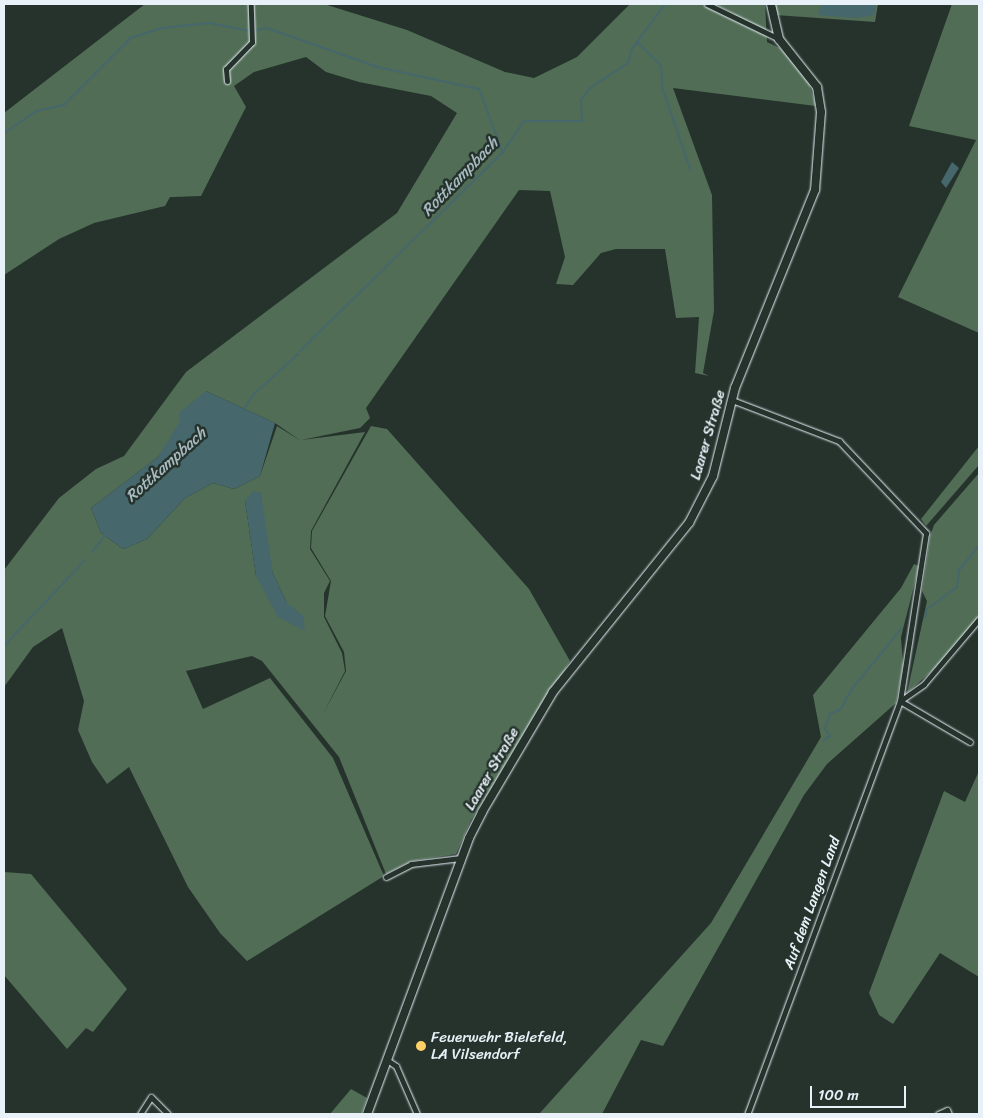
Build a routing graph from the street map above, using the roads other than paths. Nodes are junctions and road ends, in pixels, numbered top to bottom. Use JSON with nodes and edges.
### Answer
{"nodes":[{"id":1,"x":251,"y":4,"type":"edge"},
{"id":2,"x":708,"y":4,"type":"edge"},
{"id":3,"x":771,"y":4,"type":"edge"},
{"id":4,"x":779,"y":39,"type":"junction"},
{"id":5,"x":227,"y":81,"type":"dead end"},
{"id":6,"x":732,"y":400,"type":"junction"},
{"id":7,"x":979,"y":619,"type":"edge"},
{"id":8,"x":900,"y":701,"type":"junction"},
{"id":9,"x":970,"y":742,"type":"dead end"},
{"id":10,"x":461,"y":858,"type":"junction"},
{"id":11,"x":386,"y":877,"type":"dead end"},
{"id":12,"x":387,"y":1060,"type":"junction"},
{"id":13,"x":948,"y":1112,"type":"edge"},
{"id":14,"x":140,"y":1114,"type":"edge"},
{"id":15,"x":168,"y":1114,"type":"edge"},
{"id":16,"x":367,"y":1114,"type":"edge"},
{"id":17,"x":417,"y":1114,"type":"edge"},
{"id":18,"x":747,"y":1114,"type":"edge"},
{"id":19,"x":938,"y":1114,"type":"edge"}],
"edges":[{"from":1,"to":5,"type":"street"},
{"from":2,"to":4,"type":"street"},
{"from":3,"to":4,"type":"street","name":"Laarer Straße"},
{"from":4,"to":6,"type":"street","name":"Laarer Straße"},
{"from":6,"to":8,"type":"street","name":"Auf dem Langen Land"},
{"from":6,"to":10,"type":"street","name":"Laarer Straße"},
{"from":7,"to":8,"type":"street"},
{"from":8,"to":9,"type":"street"},
{"from":8,"to":18,"type":"street","name":"Auf dem Langen Land"},
{"from":10,"to":11,"type":"street"},
{"from":10,"to":12,"type":"street","name":"Laarer Straße"},
{"from":12,"to":16,"type":"street","name":"Laarer Straße"},
{"from":12,"to":17,"type":"street"},
{"from":13,"to":19,"type":"street"},
{"from":14,"to":15,"type":"street"}]}
